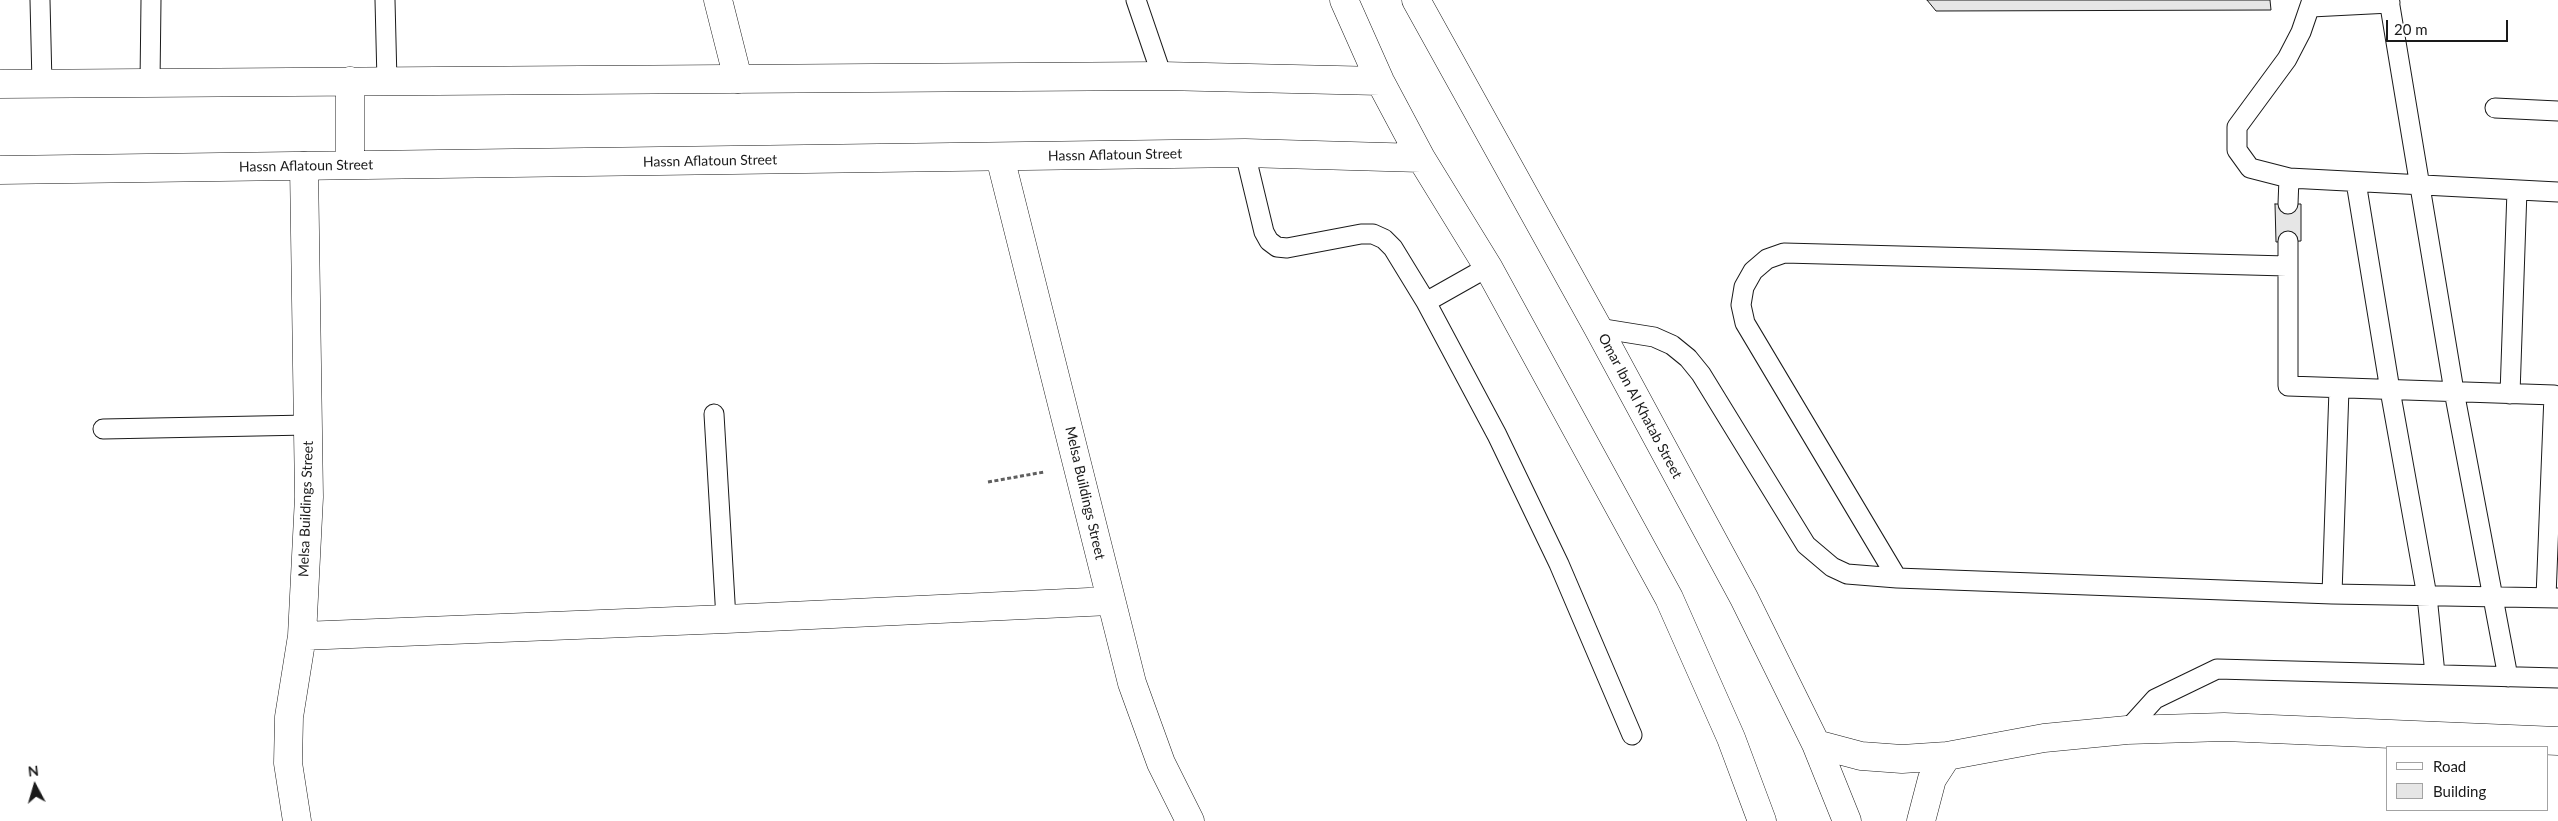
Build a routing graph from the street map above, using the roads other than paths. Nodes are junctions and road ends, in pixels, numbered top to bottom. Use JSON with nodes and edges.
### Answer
{"nodes":[{"id":1,"x":40,"y":0,"type":"edge"},
{"id":2,"x":151,"y":0,"type":"edge"},
{"id":3,"x":385,"y":0,"type":"edge"},
{"id":4,"x":718,"y":0,"type":"edge"},
{"id":5,"x":1136,"y":0,"type":"edge"},
{"id":6,"x":1344,"y":0,"type":"edge"},
{"id":7,"x":1416,"y":0,"type":"edge"},
{"id":8,"x":2389,"y":1,"type":"edge"},
{"id":9,"x":2311,"y":4,"type":"edge"},
{"id":10,"x":1162,"y":76,"type":"junction"},
{"id":11,"x":738,"y":79,"type":"junction"},
{"id":12,"x":350,"y":81,"type":"junction"},
{"id":13,"x":387,"y":81,"type":"junction"},
{"id":14,"x":1380,"y":81,"type":"junction"},
{"id":15,"x":150,"y":83,"type":"junction"},
{"id":16,"x":0,"y":84,"type":"edge"},
{"id":17,"x":42,"y":84,"type":"junction"},
{"id":18,"x":2495,"y":108,"type":"dead end"},
{"id":19,"x":2558,"y":111,"type":"edge"},
{"id":20,"x":1245,"y":154,"type":"junction"},
{"id":21,"x":1000,"y":157,"type":"junction"},
{"id":22,"x":1421,"y":158,"type":"junction"},
{"id":23,"x":350,"y":165,"type":"junction"},
{"id":24,"x":304,"y":166,"type":"junction"},
{"id":25,"x":0,"y":170,"type":"edge"},
{"id":26,"x":2289,"y":178,"type":"junction"},
{"id":27,"x":2356,"y":182,"type":"junction"},
{"id":28,"x":2420,"y":185,"type":"junction"},
{"id":29,"x":2518,"y":190,"type":"junction"},
{"id":30,"x":2558,"y":192,"type":"edge"},
{"id":31,"x":2288,"y":204,"type":"dead end"},
{"id":32,"x":2288,"y":241,"type":"dead end"},
{"id":33,"x":2287,"y":266,"type":"junction"},
{"id":34,"x":1488,"y":267,"type":"junction"},
{"id":35,"x":1426,"y":302,"type":"junction"},
{"id":36,"x":1598,"y":328,"type":"junction"},
{"id":37,"x":2339,"y":389,"type":"junction"},
{"id":38,"x":2390,"y":390,"type":"junction"},
{"id":39,"x":2454,"y":392,"type":"junction"},
{"id":40,"x":2510,"y":394,"type":"junction"},
{"id":41,"x":714,"y":414,"type":"dead end"},
{"id":42,"x":308,"y":425,"type":"junction"},
{"id":43,"x":103,"y":429,"type":"dead end"},
{"id":44,"x":1897,"y":578,"type":"junction"},
{"id":45,"x":2332,"y":594,"type":"junction"},
{"id":46,"x":2427,"y":596,"type":"junction"},
{"id":47,"x":2493,"y":597,"type":"junction"},
{"id":48,"x":2552,"y":598,"type":"edge"},
{"id":49,"x":1110,"y":601,"type":"junction"},
{"id":50,"x":726,"y":619,"type":"junction"},
{"id":51,"x":302,"y":636,"type":"junction"},
{"id":52,"x":2435,"y":674,"type":"junction"},
{"id":53,"x":2508,"y":677,"type":"junction"},
{"id":54,"x":2558,"y":678,"type":"edge"},
{"id":55,"x":2127,"y":730,"type":"junction"},
{"id":56,"x":1632,"y":735,"type":"dead end"},
{"id":57,"x":2558,"y":741,"type":"edge"},
{"id":58,"x":1816,"y":744,"type":"junction"},
{"id":59,"x":1947,"y":756,"type":"junction"},
{"id":60,"x":297,"y":821,"type":"edge"},
{"id":61,"x":1190,"y":821,"type":"edge"},
{"id":62,"x":1762,"y":821,"type":"edge"},
{"id":63,"x":1846,"y":821,"type":"edge"},
{"id":64,"x":1921,"y":821,"type":"edge"}],
"edges":[{"from":1,"to":17,"type":"lane"},
{"from":2,"to":15,"type":"lane"},
{"from":3,"to":13,"type":"lane"},
{"from":4,"to":11,"type":"street"},
{"from":5,"to":10,"type":"lane"},
{"from":6,"to":14,"type":"street"},
{"from":7,"to":36,"type":"street","name":"Omar Ibn Al Khatab Street"},
{"from":8,"to":9,"type":"lane"},
{"from":8,"to":28,"type":"lane"},
{"from":9,"to":26,"type":"lane"},
{"from":10,"to":11,"type":"street"},
{"from":10,"to":14,"type":"street"},
{"from":11,"to":13,"type":"street"},
{"from":12,"to":13,"type":"street"},
{"from":12,"to":15,"type":"street"},
{"from":12,"to":23,"type":"street"},
{"from":14,"to":22,"type":"street"},
{"from":15,"to":17,"type":"street"},
{"from":16,"to":17,"type":"street"},
{"from":18,"to":19,"type":"lane"},
{"from":20,"to":21,"type":"street","name":"Hassn Aflatoun Street"},
{"from":20,"to":22,"type":"street","name":"Hassn Aflatoun Street"},
{"from":20,"to":35,"type":"lane"},
{"from":21,"to":23,"type":"street","name":"Hassn Aflatoun Street"},
{"from":21,"to":49,"type":"street","name":"Melsa Buildings Street"},
{"from":22,"to":34,"type":"street"},
{"from":23,"to":24,"type":"street","name":"Hassn Aflatoun Street"},
{"from":24,"to":25,"type":"street","name":"Hassn Aflatoun Street"},
{"from":24,"to":42,"type":"street","name":"Melsa Buildings Street"},
{"from":26,"to":27,"type":"lane"},
{"from":26,"to":31,"type":"lane"},
{"from":27,"to":28,"type":"lane"},
{"from":27,"to":38,"type":"lane"},
{"from":28,"to":29,"type":"lane"},
{"from":28,"to":39,"type":"lane"},
{"from":29,"to":30,"type":"lane"},
{"from":29,"to":40,"type":"lane"},
{"from":32,"to":33,"type":"lane"},
{"from":33,"to":37,"type":"lane"},
{"from":33,"to":44,"type":"lane"},
{"from":34,"to":35,"type":"lane"},
{"from":34,"to":62,"type":"street"},
{"from":35,"to":56,"type":"lane"},
{"from":36,"to":44,"type":"lane"},
{"from":36,"to":58,"type":"street","name":"Omar Ibn Al Khatab Street"},
{"from":37,"to":38,"type":"lane"},
{"from":37,"to":45,"type":"lane"},
{"from":38,"to":39,"type":"lane"},
{"from":38,"to":46,"type":"lane"},
{"from":39,"to":40,"type":"lane"},
{"from":39,"to":47,"type":"lane"},
{"from":40,"to":48,"type":"lane"},
{"from":41,"to":50,"type":"lane"},
{"from":42,"to":43,"type":"lane"},
{"from":42,"to":51,"type":"street","name":"Melsa Buildings Street"},
{"from":44,"to":45,"type":"lane"},
{"from":45,"to":46,"type":"lane"},
{"from":46,"to":47,"type":"lane"},
{"from":46,"to":52,"type":"lane"},
{"from":47,"to":48,"type":"lane"},
{"from":47,"to":53,"type":"lane"},
{"from":49,"to":50,"type":"street"},
{"from":49,"to":61,"type":"street","name":"Melsa Buildings Street"},
{"from":50,"to":51,"type":"street"},
{"from":51,"to":60,"type":"street","name":"Melsa Buildings Street"},
{"from":52,"to":53,"type":"lane"},
{"from":52,"to":55,"type":"lane"},
{"from":53,"to":54,"type":"lane"},
{"from":55,"to":57,"type":"street"},
{"from":55,"to":59,"type":"street"},
{"from":58,"to":59,"type":"street"},
{"from":58,"to":63,"type":"street","name":"Omar Ibn Al Khatab Street"},
{"from":59,"to":64,"type":"street"}]}
